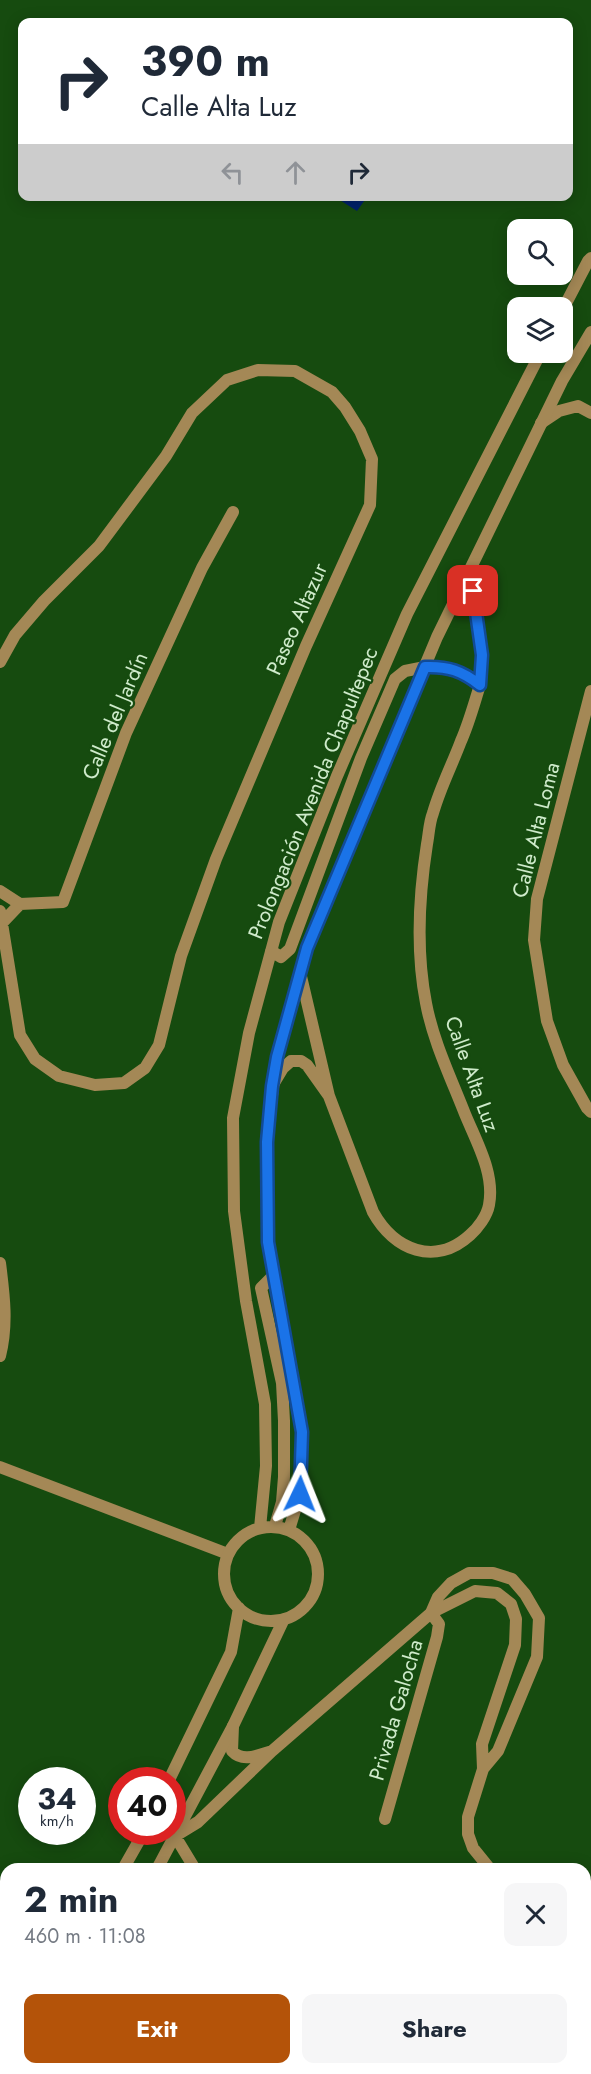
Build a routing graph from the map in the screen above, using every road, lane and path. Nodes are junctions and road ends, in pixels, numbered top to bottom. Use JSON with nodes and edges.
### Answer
{"nodes":[{"id":1,"x":590,"y":258,"type":"edge"},
{"id":2,"x":570,"y":297,"type":"edge"},
{"id":3,"x":591,"y":332,"type":"edge"},
{"id":4,"x":535,"y":363,"type":"edge"},
{"id":5,"x":591,"y":413,"type":"edge"},
{"id":6,"x":541,"y":423,"type":"junction"},
{"id":7,"x":233,"y":512,"type":"dead end"},
{"id":8,"x":470,"y":572,"type":"junction"},
{"id":9,"x":0,"y":662,"type":"edge"},
{"id":10,"x":425,"y":667,"type":"junction"},
{"id":11,"x":480,"y":685,"type":"junction"},
{"id":12,"x":591,"y":691,"type":"edge"},
{"id":13,"x":0,"y":891,"type":"edge"},
{"id":14,"x":20,"y":904,"type":"junction"},
{"id":15,"x":0,"y":911,"type":"edge"},
{"id":16,"x":1,"y":925,"type":"edge"},
{"id":17,"x":271,"y":951,"type":"junction"},
{"id":18,"x":300,"y":972,"type":"junction"},
{"id":19,"x":272,"y":1086,"type":"junction"},
{"id":20,"x":329,"y":1096,"type":"junction"},
{"id":21,"x":591,"y":1112,"type":"edge"},
{"id":22,"x":0,"y":1263,"type":"edge"},
{"id":23,"x":274,"y":1275,"type":"junction"},
{"id":24,"x":0,"y":1356,"type":"edge"},
{"id":25,"x":0,"y":1467,"type":"edge"},
{"id":26,"x":275,"y":1527,"type":"junction"},
{"id":27,"x":260,"y":1528,"type":"junction"},
{"id":28,"x":290,"y":1530,"type":"junction"},
{"id":29,"x":228,"y":1554,"type":"junction"},
{"id":30,"x":239,"y":1608,"type":"junction"},
{"id":31,"x":431,"y":1613,"type":"junction"},
{"id":32,"x":284,"y":1619,"type":"junction"},
{"id":33,"x":233,"y":1726,"type":"junction"},
{"id":34,"x":272,"y":1750,"type":"junction"},
{"id":35,"x":175,"y":1767,"type":"edge"},
{"id":36,"x":483,"y":1769,"type":"junction"},
{"id":37,"x":186,"y":1815,"type":"edge"},
{"id":38,"x":385,"y":1819,"type":"dead end"},
{"id":39,"x":186,"y":1829,"type":"edge"},
{"id":40,"x":137,"y":1845,"type":"edge"},
{"id":41,"x":170,"y":1845,"type":"edge"},
{"id":42,"x":180,"y":1845,"type":"edge"},
{"id":43,"x":126,"y":1863,"type":"edge"},
{"id":44,"x":160,"y":1863,"type":"edge"},
{"id":45,"x":191,"y":1863,"type":"edge"},
{"id":46,"x":485,"y":1863,"type":"edge"}],
"edges":[{"from":1,"to":2,"type":"street"},
{"from":3,"to":6,"type":"street"},
{"from":4,"to":17,"type":"street","name":"Prolongación Avenida Chapultepec"},
{"from":5,"to":6,"type":"street"},
{"from":6,"to":8,"type":"street"},
{"from":7,"to":14,"type":"street","name":"Calle del Jardín"},
{"from":8,"to":10,"type":"street"},
{"from":8,"to":11,"type":"street","name":"Calle Alta Luz"},
{"from":9,"to":16,"type":"street","name":"Paseo Altazur"},
{"from":10,"to":11,"type":"street"},
{"from":10,"to":17,"type":"street"},
{"from":10,"to":18,"type":"street"},
{"from":11,"to":20,"type":"street","name":"Calle Alta Luz"},
{"from":12,"to":21,"type":"street","name":"Calle Alta Loma"},
{"from":13,"to":14,"type":"street"},
{"from":14,"to":16,"type":"street"},
{"from":15,"to":16,"type":"street","name":"Paseo Altazur"},
{"from":17,"to":27,"type":"street","name":"Prolongación Avenida Chapultepec"},
{"from":18,"to":19,"type":"street"},
{"from":18,"to":20,"type":"street","name":"Calle Alta Luz"},
{"from":19,"to":20,"type":"street","name":"Calle Alta Luz"},
{"from":19,"to":23,"type":"street"},
{"from":22,"to":24,"type":"street"},
{"from":23,"to":26,"type":"street"},
{"from":23,"to":28,"type":"street"},
{"from":25,"to":29,"type":"street"},
{"from":26,"to":27,"type":"street"},
{"from":26,"to":28,"type":"street"},
{"from":27,"to":29,"type":"street"},
{"from":28,"to":32,"type":"street"},
{"from":29,"to":30,"type":"street"},
{"from":30,"to":32,"type":"street"},
{"from":30,"to":35,"type":"street"},
{"from":31,"to":34,"type":"street"},
{"from":31,"to":36,"type":"street"},
{"from":31,"to":36,"type":"street"},
{"from":31,"to":38,"type":"street","name":"Privada Galocha"},
{"from":32,"to":33,"type":"street"},
{"from":33,"to":34,"type":"street"},
{"from":33,"to":37,"type":"street"},
{"from":34,"to":39,"type":"street"},
{"from":36,"to":46,"type":"street"},
{"from":40,"to":43,"type":"street"},
{"from":41,"to":44,"type":"street"},
{"from":42,"to":45,"type":"street"}]}
